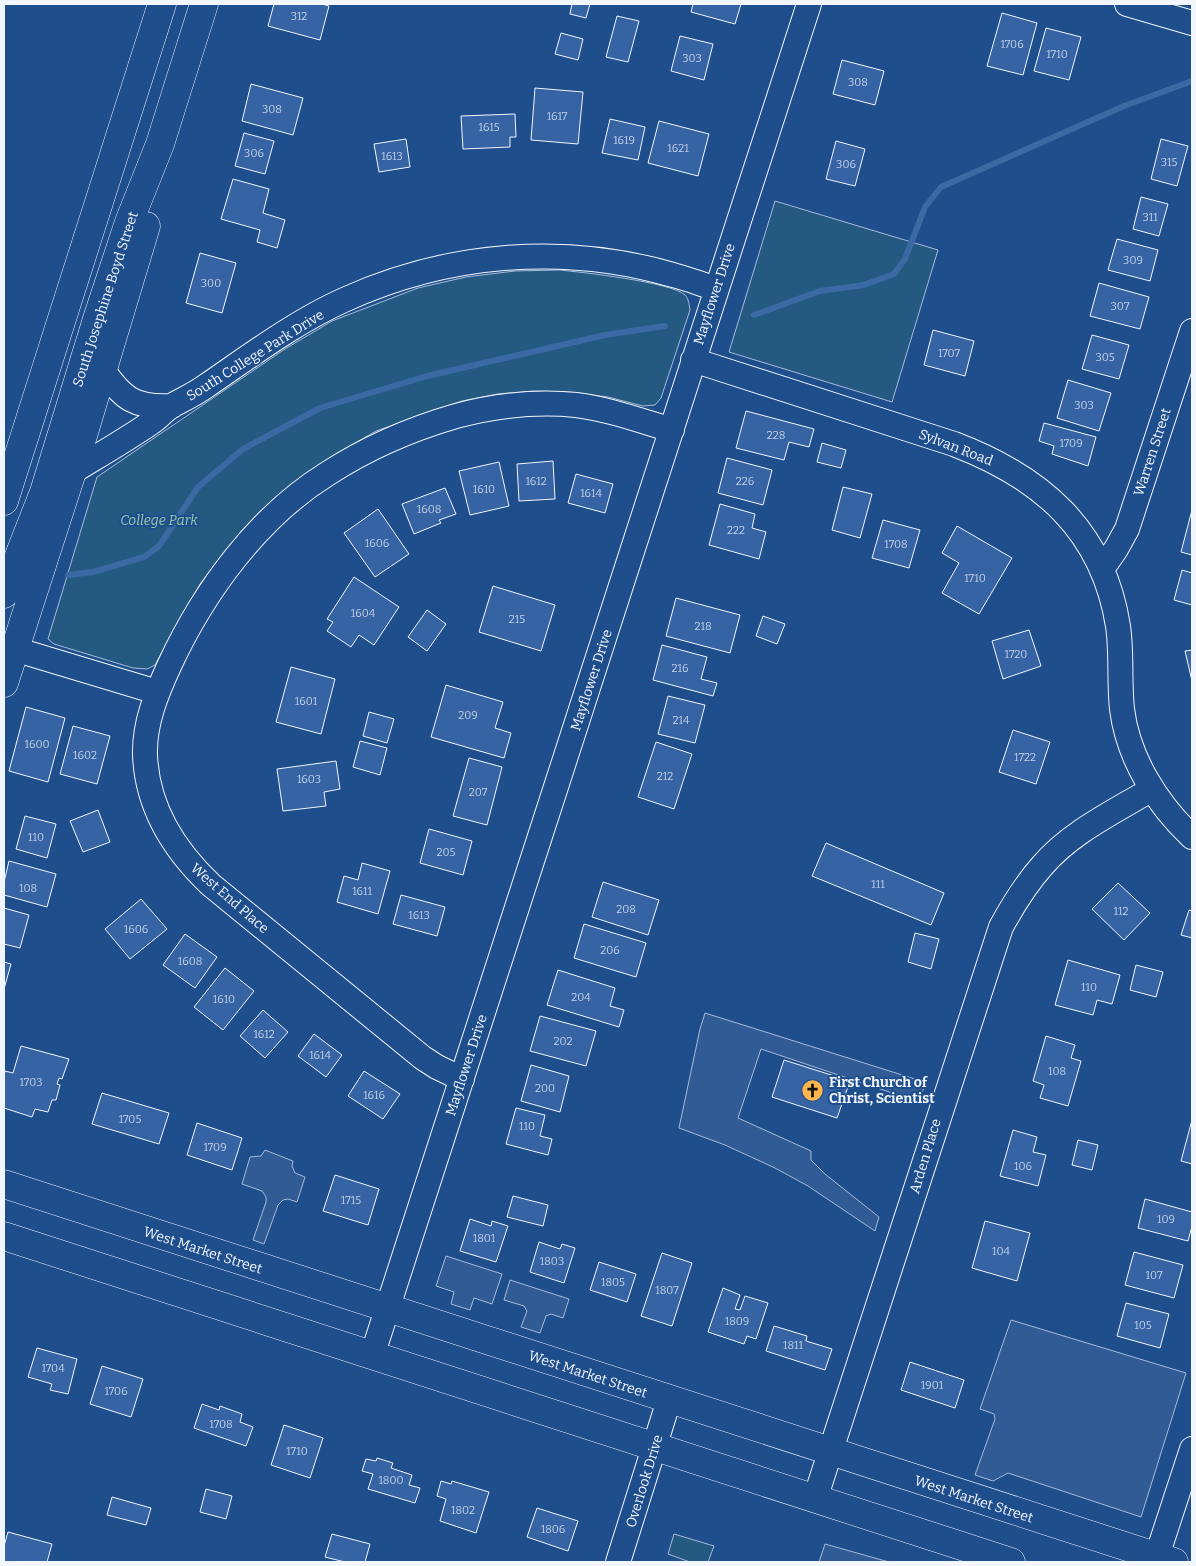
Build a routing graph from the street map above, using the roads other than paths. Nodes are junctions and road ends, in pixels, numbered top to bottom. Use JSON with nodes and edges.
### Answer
{"nodes":[{"id":1,"x":162,"y":4,"type":"edge"},
{"id":2,"x":204,"y":4,"type":"edge"},
{"id":3,"x":809,"y":4,"type":"edge"},
{"id":4,"x":1127,"y":4,"type":"edge"},
{"id":5,"x":1192,"y":23,"type":"edge"},
{"id":6,"x":160,"y":144,"type":"junction"},
{"id":7,"x":716,"y":289,"type":"junction"},
{"id":8,"x":1192,"y":331,"type":"edge"},
{"id":9,"x":693,"y":360,"type":"junction"},
{"id":10,"x":103,"y":370,"type":"junction"},
{"id":11,"x":172,"y":406,"type":"junction"},
{"id":12,"x":672,"y":430,"type":"junction"},
{"id":13,"x":72,"y":472,"type":"junction"},
{"id":14,"x":4,"y":502,"type":"edge"},
{"id":15,"x":1102,"y":569,"type":"junction"},
{"id":16,"x":4,"y":594,"type":"edge"},
{"id":17,"x":14,"y":649,"type":"junction"},
{"id":18,"x":4,"y":682,"type":"edge"},
{"id":19,"x":157,"y":692,"type":"junction"},
{"id":20,"x":1152,"y":789,"type":"junction"},
{"id":21,"x":1192,"y":837,"type":"edge"},
{"id":22,"x":462,"y":1079,"type":"junction"},
{"id":23,"x":4,"y":1184,"type":"edge"},
{"id":24,"x":4,"y":1236,"type":"edge"},
{"id":25,"x":387,"y":1309,"type":"junction"},
{"id":26,"x":372,"y":1356,"type":"junction"},
{"id":27,"x":669,"y":1400,"type":"junction"},
{"id":28,"x":654,"y":1446,"type":"junction"},
{"id":29,"x":1192,"y":1449,"type":"edge"},
{"id":30,"x":830,"y":1452,"type":"junction"},
{"id":31,"x":814,"y":1499,"type":"junction"},
{"id":32,"x":1162,"y":1560,"type":"edge"},
{"id":33,"x":618,"y":1562,"type":"edge"},
{"id":34,"x":1011,"y":1562,"type":"edge"}],
"edges":[{"from":1,"to":14,"type":"main road"},
{"from":2,"to":6,"type":"main road","name":"South Josephine Boyd Street"},
{"from":3,"to":7,"type":"street","name":"Mayflower Drive"},
{"from":4,"to":5,"type":"street"},
{"from":6,"to":10,"type":"main road"},
{"from":6,"to":16,"type":"main road","name":"South Josephine Boyd Street"},
{"from":7,"to":9,"type":"street","name":"Mayflower Drive"},
{"from":7,"to":11,"type":"street","name":"South College Park Drive"},
{"from":8,"to":15,"type":"street","name":"Warren Street"},
{"from":9,"to":12,"type":"street","name":"Mayflower Drive"},
{"from":9,"to":15,"type":"street","name":"Sylvan Road"},
{"from":10,"to":11,"type":"street","name":"South College Park Drive"},
{"from":10,"to":13,"type":"main road"},
{"from":11,"to":13,"type":"street","name":"South College Park Drive"},
{"from":12,"to":19,"type":"street","name":"West End Place"},
{"from":12,"to":22,"type":"street","name":"Mayflower Drive"},
{"from":13,"to":17,"type":"main road"},
{"from":15,"to":20,"type":"street","name":"Sylvan Road"},
{"from":17,"to":18,"type":"main road"},
{"from":17,"to":19,"type":"street"},
{"from":19,"to":22,"type":"street","name":"West End Place"},
{"from":20,"to":21,"type":"street","name":"Sylvan Road"},
{"from":20,"to":30,"type":"street","name":"Arden Place"},
{"from":22,"to":25,"type":"street","name":"Mayflower Drive"},
{"from":23,"to":25,"type":"main road","name":"West Market Street"},
{"from":24,"to":26,"type":"main road"},
{"from":25,"to":26,"type":"street","name":"Mayflower Drive"},
{"from":25,"to":27,"type":"main road","name":"West Market Street"},
{"from":26,"to":28,"type":"main road"},
{"from":27,"to":28,"type":"street","name":"Overlook Drive"},
{"from":27,"to":30,"type":"main road","name":"West Market Street"},
{"from":28,"to":31,"type":"main road"},
{"from":28,"to":33,"type":"street","name":"Overlook Drive"},
{"from":29,"to":32,"type":"street"},
{"from":30,"to":31,"type":"street","name":"Arden Place"},
{"from":30,"to":32,"type":"main road","name":"West Market Street"},
{"from":31,"to":34,"type":"main road"}]}
